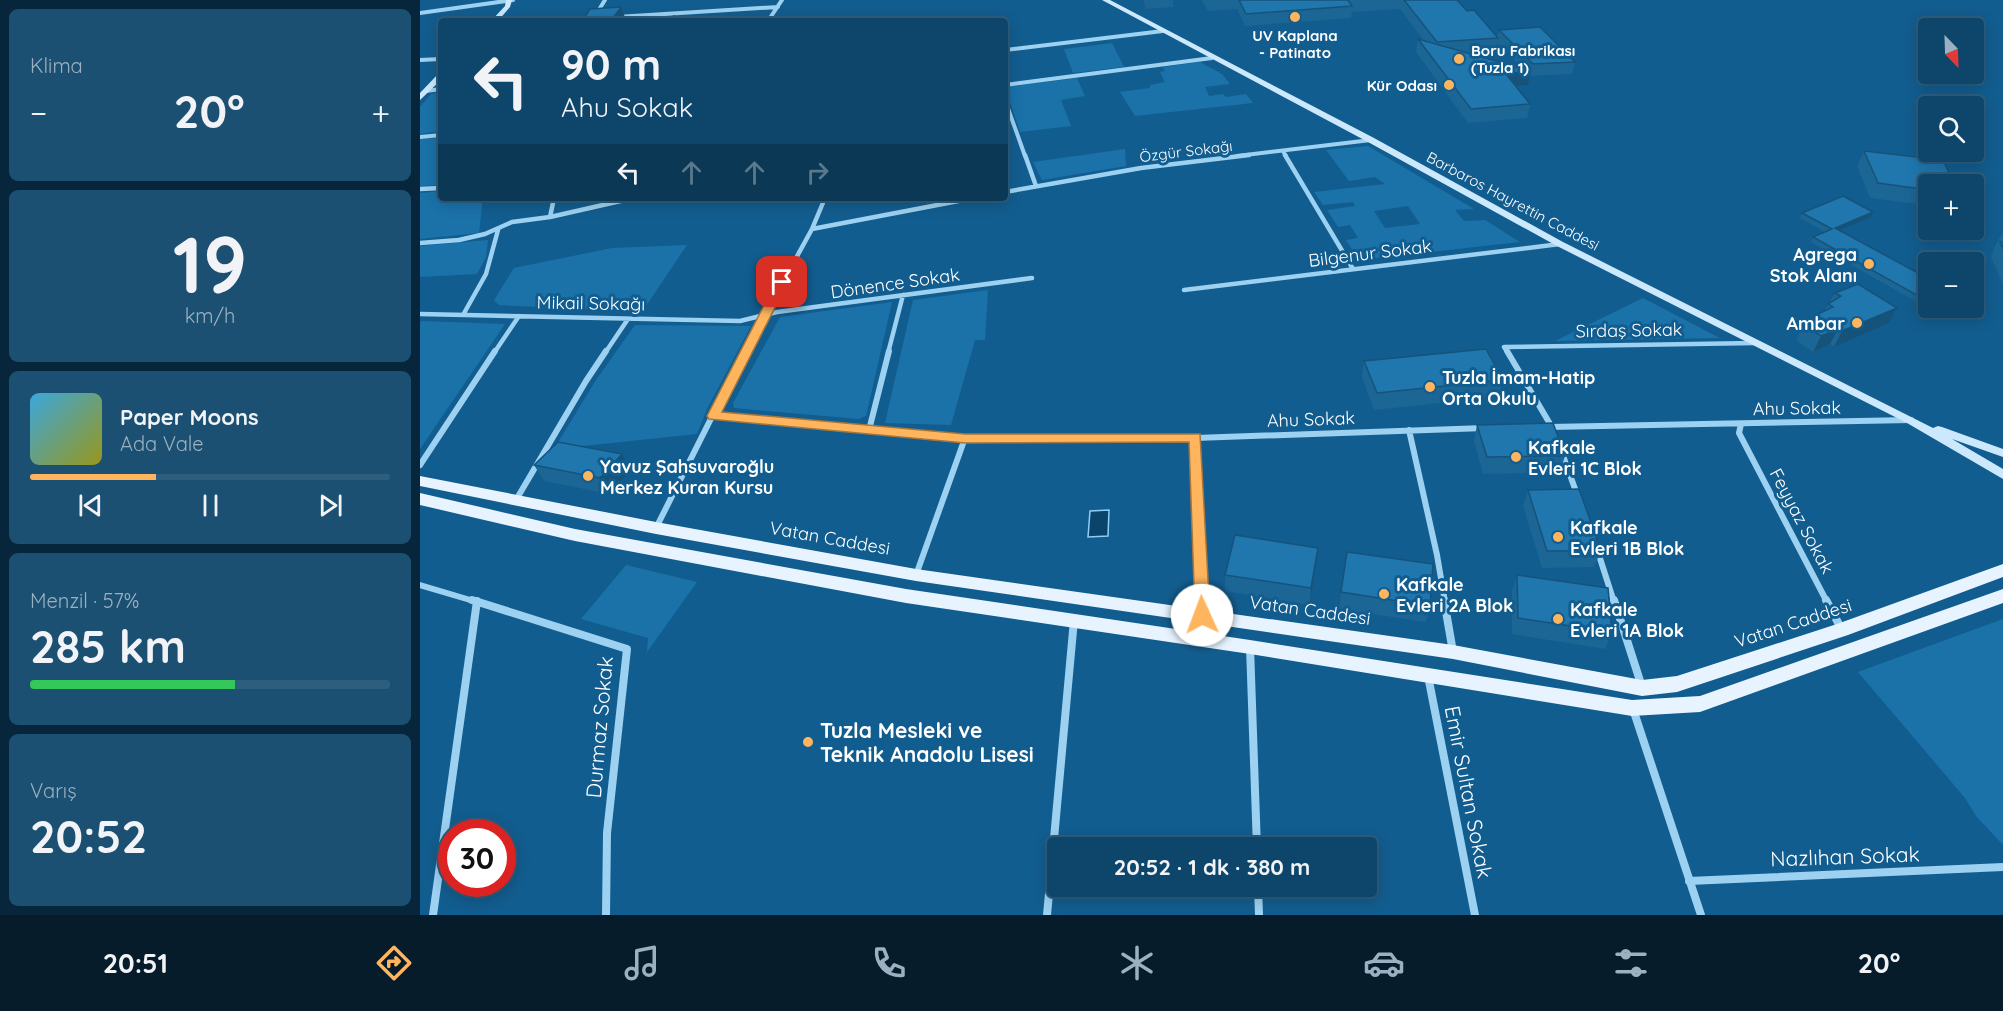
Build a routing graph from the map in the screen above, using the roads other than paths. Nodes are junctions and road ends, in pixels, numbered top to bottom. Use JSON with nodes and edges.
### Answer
{"nodes":[{"id":1,"x":510,"y":0,"type":"edge"},
{"id":2,"x":605,"y":0,"type":"edge"},
{"id":3,"x":782,"y":0,"type":"edge"},
{"id":4,"x":1105,"y":0,"type":"edge"},
{"id":5,"x":778,"y":7,"type":"junction"},
{"id":6,"x":420,"y":13,"type":"edge"},
{"id":7,"x":616,"y":17,"type":"edge"},
{"id":8,"x":497,"y":18,"type":"edge"},
{"id":9,"x":593,"y":18,"type":"edge"},
{"id":10,"x":770,"y":18,"type":"edge"},
{"id":11,"x":1163,"y":32,"type":"junction"},
{"id":12,"x":1008,"y":50,"type":"edge"},
{"id":13,"x":1212,"y":58,"type":"junction"},
{"id":14,"x":438,"y":59,"type":"edge"},
{"id":15,"x":420,"y":60,"type":"edge"},
{"id":16,"x":438,"y":79,"type":"edge"},
{"id":17,"x":1008,"y":85,"type":"edge"},
{"id":18,"x":438,"y":89,"type":"edge"},
{"id":19,"x":426,"y":91,"type":"junction"},
{"id":20,"x":420,"y":98,"type":"edge"},
{"id":21,"x":1008,"y":108,"type":"edge"},
{"id":22,"x":438,"y":135,"type":"edge"},
{"id":23,"x":420,"y":137,"type":"edge"},
{"id":24,"x":1371,"y":140,"type":"junction"},
{"id":25,"x":1283,"y":151,"type":"junction"},
{"id":26,"x":1036,"y":186,"type":"junction"},
{"id":27,"x":438,"y":188,"type":"edge"},
{"id":28,"x":420,"y":189,"type":"edge"},
{"id":29,"x":1008,"y":191,"type":"edge"},
{"id":30,"x":553,"y":201,"type":"edge"},
{"id":31,"x":617,"y":201,"type":"edge"},
{"id":32,"x":824,"y":201,"type":"edge"},
{"id":33,"x":958,"y":201,"type":"edge"},
{"id":34,"x":550,"y":217,"type":"junction"},
{"id":35,"x":812,"y":229,"type":"junction"},
{"id":36,"x":498,"y":230,"type":"junction"},
{"id":37,"x":420,"y":243,"type":"edge"},
{"id":38,"x":1560,"y":244,"type":"junction"},
{"id":39,"x":1353,"y":269,"type":"junction"},
{"id":40,"x":1032,"y":278,"type":"dead end"},
{"id":41,"x":1184,"y":290,"type":"dead end"},
{"id":42,"x":903,"y":295,"type":"junction"},
{"id":43,"x":420,"y":314,"type":"edge"},
{"id":44,"x":463,"y":315,"type":"junction"},
{"id":45,"x":519,"y":316,"type":"junction"},
{"id":46,"x":762,"y":317,"type":"junction"},
{"id":47,"x":628,"y":319,"type":"junction"},
{"id":48,"x":1755,"y":343,"type":"junction"},
{"id":49,"x":713,"y":416,"type":"junction"},
{"id":50,"x":1911,"y":420,"type":"junction"},
{"id":51,"x":1741,"y":424,"type":"junction"},
{"id":52,"x":1540,"y":427,"type":"edge"},
{"id":53,"x":1552,"y":427,"type":"junction"},
{"id":54,"x":1492,"y":428,"type":"edge"},
{"id":55,"x":869,"y":430,"type":"junction"},
{"id":56,"x":1409,"y":430,"type":"junction"},
{"id":57,"x":965,"y":438,"type":"junction"},
{"id":58,"x":1195,"y":438,"type":"junction"},
{"id":59,"x":1556,"y":438,"type":"edge"},
{"id":60,"x":1560,"y":449,"type":"edge"},
{"id":61,"x":2003,"y":453,"type":"edge"},
{"id":62,"x":420,"y":465,"type":"edge"},
{"id":63,"x":2003,"y":475,"type":"edge"},
{"id":64,"x":420,"y":482,"type":"edge"},
{"id":65,"x":420,"y":499,"type":"edge"},
{"id":66,"x":516,"y":500,"type":"junction"},
{"id":67,"x":1581,"y":504,"type":"edge"},
{"id":68,"x":656,"y":528,"type":"junction"},
{"id":69,"x":1593,"y":536,"type":"edge"},
{"id":70,"x":2003,"y":570,"type":"edge"},
{"id":71,"x":916,"y":575,"type":"junction"},
{"id":72,"x":420,"y":585,"type":"edge"},
{"id":73,"x":2003,"y":596,"type":"edge"},
{"id":74,"x":477,"y":601,"type":"junction"},
{"id":75,"x":1202,"y":615,"type":"junction"},
{"id":76,"x":1074,"y":620,"type":"junction"},
{"id":77,"x":1842,"y":630,"type":"junction"},
{"id":78,"x":1250,"y":647,"type":"junction"},
{"id":79,"x":1453,"y":652,"type":"junction"},
{"id":80,"x":1428,"y":676,"type":"junction"},
{"id":81,"x":1642,"y":688,"type":"junction"},
{"id":82,"x":1632,"y":708,"type":"junction"},
{"id":83,"x":1257,"y":837,"type":"edge"},
{"id":84,"x":2003,"y":867,"type":"edge"},
{"id":85,"x":1689,"y":881,"type":"junction"},
{"id":86,"x":1258,"y":897,"type":"edge"},
{"id":87,"x":433,"y":915,"type":"edge"},
{"id":88,"x":606,"y":915,"type":"edge"},
{"id":89,"x":1047,"y":915,"type":"edge"},
{"id":90,"x":1259,"y":915,"type":"edge"},
{"id":91,"x":1475,"y":915,"type":"edge"},
{"id":92,"x":1701,"y":915,"type":"edge"}],
"edges":[{"from":1,"to":6,"type":"street"},
{"from":1,"to":8,"type":"street"},
{"from":2,"to":9,"type":"street"},
{"from":3,"to":5,"type":"street"},
{"from":4,"to":11,"type":"street","name":"Barbaros Hayrettin Caddesi"},
{"from":5,"to":7,"type":"street"},
{"from":5,"to":10,"type":"street"},
{"from":11,"to":12,"type":"street"},
{"from":11,"to":13,"type":"street","name":"Barbaros Hayrettin Caddesi"},
{"from":13,"to":17,"type":"street"},
{"from":13,"to":24,"type":"street","name":"Barbaros Hayrettin Caddesi"},
{"from":14,"to":15,"type":"street"},
{"from":16,"to":19,"type":"street"},
{"from":18,"to":19,"type":"street"},
{"from":19,"to":20,"type":"street"},
{"from":21,"to":26,"type":"street"},
{"from":22,"to":23,"type":"street"},
{"from":24,"to":25,"type":"street","name":"Özgür Sokağı"},
{"from":24,"to":38,"type":"street","name":"Barbaros Hayrettin Caddesi"},
{"from":25,"to":26,"type":"street","name":"Özgür Sokağı"},
{"from":25,"to":39,"type":"street"},
{"from":26,"to":29,"type":"street","name":"Özgür Sokağı"},
{"from":27,"to":28,"type":"street"},
{"from":30,"to":34,"type":"street"},
{"from":31,"to":34,"type":"street"},
{"from":32,"to":35,"type":"street"},
{"from":33,"to":35,"type":"street"},
{"from":34,"to":36,"type":"street"},
{"from":35,"to":46,"type":"street"},
{"from":36,"to":37,"type":"street"},
{"from":36,"to":44,"type":"street"},
{"from":38,"to":39,"type":"street","name":"Bilgenur Sokak"},
{"from":38,"to":48,"type":"street","name":"Barbaros Hayrettin Caddesi"},
{"from":39,"to":41,"type":"street","name":"Bilgenur Sokak"},
{"from":40,"to":42,"type":"street","name":"Dönence Sokak"},
{"from":42,"to":46,"type":"street","name":"Dönence Sokak"},
{"from":42,"to":55,"type":"street"},
{"from":43,"to":44,"type":"street","name":"Mikail Sokağı"},
{"from":44,"to":45,"type":"street","name":"Mikail Sokağı"},
{"from":45,"to":47,"type":"street","name":"Mikail Sokağı"},
{"from":45,"to":62,"type":"street"},
{"from":46,"to":47,"type":"street","name":"Mikail Sokağı"},
{"from":46,"to":49,"type":"street"},
{"from":47,"to":66,"type":"street"},
{"from":48,"to":50,"type":"street","name":"Barbaros Hayrettin Caddesi"},
{"from":48,"to":53,"type":"street","name":"Sırdaş Sokak"},
{"from":49,"to":55,"type":"street","name":"Ahu Sokak"},
{"from":49,"to":68,"type":"street"},
{"from":50,"to":51,"type":"street","name":"Ahu Sokak"},
{"from":50,"to":61,"type":"street"},
{"from":50,"to":63,"type":"street"},
{"from":51,"to":53,"type":"street","name":"Ahu Sokak"},
{"from":51,"to":77,"type":"street","name":"Feyyaz Sokak"},
{"from":52,"to":53,"type":"street","name":"Ahu Sokak"},
{"from":53,"to":59,"type":"street"},
{"from":54,"to":56,"type":"street","name":"Ahu Sokak"},
{"from":55,"to":57,"type":"street","name":"Ahu Sokak"},
{"from":56,"to":58,"type":"street","name":"Ahu Sokak"},
{"from":56,"to":79,"type":"street"},
{"from":57,"to":58,"type":"street","name":"Ahu Sokak"},
{"from":57,"to":71,"type":"street"},
{"from":58,"to":75,"type":"street"},
{"from":60,"to":67,"type":"street"},
{"from":64,"to":66,"type":"main road","name":"Vatan Caddesi"},
{"from":65,"to":76,"type":"main road"},
{"from":66,"to":68,"type":"main road","name":"Vatan Caddesi"},
{"from":68,"to":71,"type":"main road","name":"Vatan Caddesi"},
{"from":69,"to":81,"type":"street"},
{"from":70,"to":77,"type":"main road","name":"Vatan Caddesi"},
{"from":71,"to":75,"type":"main road","name":"Vatan Caddesi"},
{"from":72,"to":74,"type":"street","name":"Durmaz Sokak"},
{"from":73,"to":82,"type":"main road"},
{"from":74,"to":87,"type":"street"},
{"from":74,"to":88,"type":"street","name":"Durmaz Sokak"},
{"from":75,"to":79,"type":"main road","name":"Vatan Caddesi"},
{"from":76,"to":78,"type":"main road"},
{"from":76,"to":89,"type":"street"},
{"from":77,"to":81,"type":"main road","name":"Vatan Caddesi"},
{"from":78,"to":80,"type":"main road"},
{"from":78,"to":83,"type":"street"},
{"from":79,"to":81,"type":"main road","name":"Vatan Caddesi"},
{"from":80,"to":82,"type":"main road"},
{"from":80,"to":91,"type":"street","name":"Emir Sultan Sokak"},
{"from":82,"to":85,"type":"street"},
{"from":84,"to":85,"type":"street","name":"Nazlıhan Sokak"},
{"from":85,"to":92,"type":"street"},
{"from":86,"to":90,"type":"street"}]}
